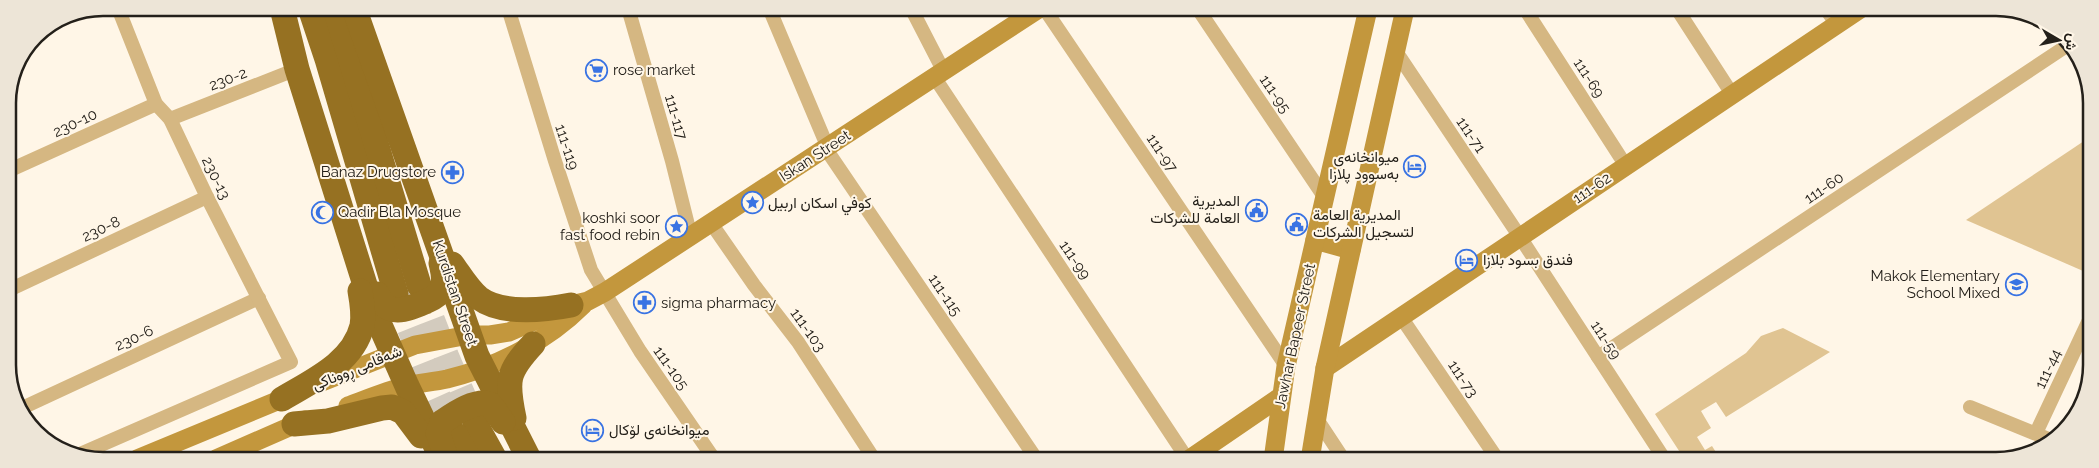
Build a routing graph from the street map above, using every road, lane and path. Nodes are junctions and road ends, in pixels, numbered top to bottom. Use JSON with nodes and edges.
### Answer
{"nodes":[{"id":1,"x":121,"y":16,"type":"edge"},
{"id":2,"x":284,"y":16,"type":"edge"},
{"id":3,"x":313,"y":16,"type":"edge"},
{"id":4,"x":337,"y":16,"type":"edge"},
{"id":5,"x":357,"y":16,"type":"edge"},
{"id":6,"x":510,"y":16,"type":"edge"},
{"id":7,"x":630,"y":16,"type":"edge"},
{"id":8,"x":772,"y":16,"type":"edge"},
{"id":9,"x":914,"y":16,"type":"edge"},
{"id":10,"x":1028,"y":16,"type":"edge"},
{"id":11,"x":1049,"y":16,"type":"edge"},
{"id":12,"x":1203,"y":16,"type":"edge"},
{"id":13,"x":1366,"y":16,"type":"edge"},
{"id":14,"x":1403,"y":16,"type":"edge"},
{"id":15,"x":1530,"y":16,"type":"edge"},
{"id":16,"x":1682,"y":16,"type":"edge"},
{"id":17,"x":1832,"y":17,"type":"edge"},
{"id":18,"x":2063,"y":48,"type":"edge"},
{"id":19,"x":1395,"y":50,"type":"junction"},
{"id":20,"x":297,"y":68,"type":"junction"},
{"id":21,"x":939,"y":75,"type":"junction"},
{"id":22,"x":1732,"y":94,"type":"junction"},
{"id":23,"x":156,"y":104,"type":"junction"},
{"id":24,"x":170,"y":119,"type":"junction"},
{"id":25,"x":827,"y":149,"type":"junction"},
{"id":26,"x":1626,"y":166,"type":"junction"},
{"id":27,"x":16,"y":167,"type":"edge"},
{"id":28,"x":207,"y":197,"type":"junction"},
{"id":29,"x":1325,"y":198,"type":"junction"},
{"id":30,"x":342,"y":215,"type":"junction"},
{"id":31,"x":711,"y":223,"type":"junction"},
{"id":32,"x":691,"y":237,"type":"junction"},
{"id":33,"x":1520,"y":237,"type":"junction"},
{"id":34,"x":1315,"y":240,"type":"junction"},
{"id":35,"x":437,"y":241,"type":"junction"},
{"id":36,"x":352,"y":244,"type":"junction"},
{"id":37,"x":1351,"y":250,"type":"junction"},
{"id":38,"x":419,"y":285,"type":"tunnel mouth"},
{"id":39,"x":16,"y":287,"type":"edge"},
{"id":40,"x":605,"y":292,"type":"junction"},
{"id":41,"x":396,"y":294,"type":"tunnel mouth"},
{"id":42,"x":258,"y":298,"type":"junction"},
{"id":43,"x":579,"y":303,"type":"junction"},
{"id":44,"x":1401,"y":316,"type":"junction"},
{"id":45,"x":2083,"y":333,"type":"edge"},
{"id":46,"x":469,"y":335,"type":"junction"},
{"id":47,"x":432,"y":341,"type":"joint"},
{"id":48,"x":533,"y":344,"type":"junction"},
{"id":49,"x":394,"y":353,"type":"junction"},
{"id":50,"x":1598,"y":357,"type":"junction"},
{"id":51,"x":1286,"y":366,"type":"junction"},
{"id":52,"x":1325,"y":368,"type":"junction"},
{"id":53,"x":482,"y":369,"type":"junction"},
{"id":54,"x":447,"y":379,"type":"joint"},
{"id":55,"x":407,"y":386,"type":"junction"},
{"id":56,"x":1280,"y":397,"type":"junction"},
{"id":57,"x":282,"y":399,"type":"junction"},
{"id":58,"x":27,"y":406,"type":"edge"},
{"id":59,"x":1970,"y":406,"type":"dead end"},
{"id":60,"x":1316,"y":416,"type":"junction"},
{"id":61,"x":294,"y":424,"type":"junction"},
{"id":62,"x":2036,"y":433,"type":"junction"},
{"id":63,"x":2044,"y":437,"type":"edge"},
{"id":64,"x":89,"y":450,"type":"edge"},
{"id":65,"x":155,"y":452,"type":"edge"},
{"id":66,"x":235,"y":452,"type":"edge"},
{"id":67,"x":431,"y":452,"type":"edge"},
{"id":68,"x":439,"y":452,"type":"edge"},
{"id":69,"x":444,"y":452,"type":"edge"},
{"id":70,"x":469,"y":452,"type":"edge"},
{"id":71,"x":489,"y":452,"type":"edge"},
{"id":72,"x":524,"y":452,"type":"edge"},
{"id":73,"x":524,"y":452,"type":"edge"},
{"id":74,"x":524,"y":452,"type":"edge"},
{"id":75,"x":709,"y":452,"type":"edge"},
{"id":76,"x":869,"y":452,"type":"edge"},
{"id":77,"x":1033,"y":452,"type":"edge"},
{"id":78,"x":1183,"y":452,"type":"edge"},
{"id":79,"x":1200,"y":452,"type":"edge"},
{"id":80,"x":1274,"y":452,"type":"edge"},
{"id":81,"x":1311,"y":452,"type":"edge"},
{"id":82,"x":1339,"y":452,"type":"edge"},
{"id":83,"x":1493,"y":452,"type":"edge"},
{"id":84,"x":1660,"y":452,"type":"edge"}],
"edges":[{"from":1,"to":23,"type":"street","name":"230-13"},
{"from":2,"to":20,"type":"highway"},
{"from":3,"to":41,"type":"highway"},
{"from":4,"to":38,"type":"highway","name":"Kurdistan Street"},
{"from":5,"to":35,"type":"highway","name":"Kurdistan Street"},
{"from":6,"to":40,"type":"street","name":"111-119"},
{"from":7,"to":32,"type":"street","name":"111-117"},
{"from":8,"to":25,"type":"street","name":"111-115"},
{"from":9,"to":21,"type":"street","name":"111-99"},
{"from":10,"to":21,"type":"main road","name":"Iskan Street"},
{"from":11,"to":51,"type":"street","name":"111-97"},
{"from":12,"to":29,"type":"street","name":"111-95"},
{"from":13,"to":29,"type":"main road","name":"Jawhar Bapeer Street"},
{"from":14,"to":19,"type":"main road"},
{"from":15,"to":26,"type":"street","name":"111-69"},
{"from":16,"to":22,"type":"street"},
{"from":17,"to":22,"type":"main road","name":"111-62"},
{"from":18,"to":50,"type":"street","name":"111-60"},
{"from":19,"to":33,"type":"street","name":"111-71"},
{"from":19,"to":37,"type":"main road"},
{"from":20,"to":24,"type":"street","name":"230-2"},
{"from":20,"to":30,"type":"highway"},
{"from":21,"to":25,"type":"main road","name":"Iskan Street"},
{"from":21,"to":78,"type":"street","name":"111-99"},
{"from":22,"to":26,"type":"main road","name":"111-62"},
{"from":23,"to":24,"type":"street","name":"230-13"},
{"from":23,"to":27,"type":"street","name":"230-10"},
{"from":24,"to":28,"type":"street","name":"230-13"},
{"from":25,"to":31,"type":"main road","name":"Iskan Street"},
{"from":25,"to":77,"type":"street","name":"111-115"},
{"from":26,"to":33,"type":"main road","name":"111-62"},
{"from":28,"to":39,"type":"street","name":"230-8"},
{"from":28,"to":42,"type":"street","name":"230-13"},
{"from":29,"to":34,"type":"main road","name":"Jawhar Bapeer Street"},
{"from":30,"to":35,"type":"highway"},
{"from":30,"to":36,"type":"highway"},
{"from":31,"to":32,"type":"main road","name":"Iskan Street"},
{"from":31,"to":76,"type":"street","name":"111-103"},
{"from":32,"to":40,"type":"main road","name":"Iskan Street"},
{"from":33,"to":44,"type":"main road","name":"111-62"},
{"from":33,"to":50,"type":"street","name":"111-59"},
{"from":34,"to":37,"type":"main road"},
{"from":34,"to":51,"type":"main road","name":"Jawhar Bapeer Street"},
{"from":35,"to":43,"type":"highway"},
{"from":35,"to":46,"type":"highway","name":"Kurdistan Street"},
{"from":36,"to":49,"type":"highway"},
{"from":36,"to":57,"type":"highway"},
{"from":37,"to":52,"type":"main road"},
{"from":40,"to":43,"type":"main road","name":"Iskan Street"},
{"from":40,"to":75,"type":"street","name":"111-105"},
{"from":42,"to":58,"type":"street","name":"230-6"},
{"from":42,"to":64,"type":"street","name":"230-13"},
{"from":43,"to":46,"type":"main road","name":"Iskan Street"},
{"from":43,"to":48,"type":"main road","name":"Iskan Street"},
{"from":44,"to":52,"type":"main road","name":"111-62"},
{"from":44,"to":83,"type":"street","name":"111-73"},
{"from":45,"to":62,"type":"street","name":"111-44"},
{"from":46,"to":47,"type":"main road","name":"Iskan Street"},
{"from":46,"to":53,"type":"highway","name":"Kurdistan Street"},
{"from":47,"to":49,"type":"main road","name":"شەقامی ڕووناکی"},
{"from":48,"to":53,"type":"main road","name":"Iskan Street"},
{"from":48,"to":72,"type":"highway"},
{"from":49,"to":55,"type":"highway"},
{"from":49,"to":57,"type":"main road","name":"شەقامی ڕووناکی"},
{"from":50,"to":84,"type":"street","name":"111-59"},
{"from":51,"to":56,"type":"main road","name":"Jawhar Bapeer Street"},
{"from":52,"to":60,"type":"main road"},
{"from":53,"to":54,"type":"main road","name":"Iskan Street"},
{"from":53,"to":73,"type":"highway","name":"Kurdistan Street"},
{"from":54,"to":55,"type":"main road","name":"شەقامی ڕووناکی"},
{"from":55,"to":61,"type":"main road","name":"شەقامی ڕووناکی"},
{"from":55,"to":68,"type":"highway"},
{"from":56,"to":79,"type":"main road"},
{"from":56,"to":80,"type":"main road","name":"Jawhar Bapeer Street"},
{"from":57,"to":65,"type":"main road","name":"شەقامی ڕووناکی"},
{"from":59,"to":62,"type":"street"},
{"from":60,"to":81,"type":"main road"},
{"from":60,"to":82,"type":"street"},
{"from":61,"to":66,"type":"main road","name":"شەقامی ڕووناکی"},
{"from":61,"to":67,"type":"highway"},
{"from":62,"to":63,"type":"street"},
{"from":69,"to":74,"type":"highway"},
{"from":70,"to":71,"type":"highway"}]}
